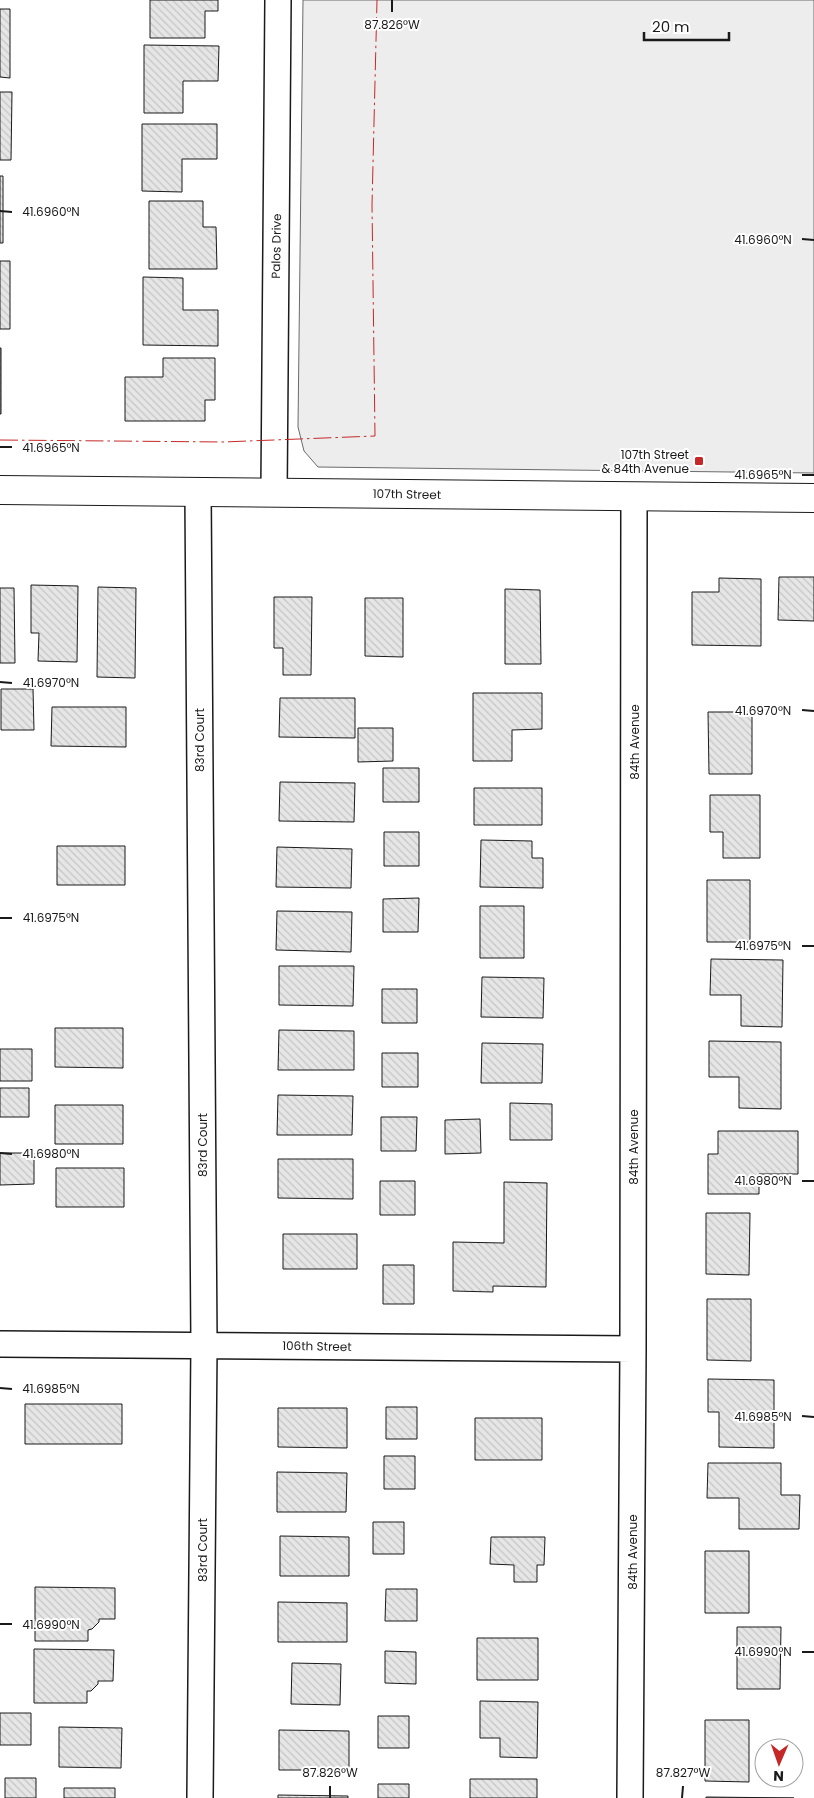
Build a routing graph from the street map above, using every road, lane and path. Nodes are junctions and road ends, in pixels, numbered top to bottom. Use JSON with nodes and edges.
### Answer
{"nodes":[{"id":1,"x":278,"y":0,"type":"edge"},
{"id":2,"x":0,"y":490,"type":"edge"},
{"id":3,"x":198,"y":492,"type":"junction"},
{"id":4,"x":274,"y":492,"type":"junction"},
{"id":5,"x":634,"y":496,"type":"junction"},
{"id":6,"x":814,"y":498,"type":"edge"},
{"id":7,"x":0,"y":1344,"type":"edge"},
{"id":8,"x":204,"y":1345,"type":"junction"},
{"id":9,"x":633,"y":1349,"type":"junction"},
{"id":10,"x":200,"y":1798,"type":"edge"},
{"id":11,"x":630,"y":1798,"type":"edge"}],
"edges":[{"from":1,"to":4,"type":"street","name":"Palos Drive"},
{"from":2,"to":3,"type":"street","name":"107th Street"},
{"from":3,"to":4,"type":"street","name":"107th Street"},
{"from":3,"to":8,"type":"street","name":"83rd Court"},
{"from":4,"to":5,"type":"street","name":"107th Street"},
{"from":5,"to":6,"type":"street","name":"107th Street"},
{"from":5,"to":9,"type":"street","name":"84th Avenue"},
{"from":7,"to":8,"type":"street","name":"106th Street"},
{"from":8,"to":9,"type":"street","name":"106th Street"},
{"from":8,"to":10,"type":"street","name":"83rd Court"},
{"from":9,"to":11,"type":"street","name":"84th Avenue"}]}
